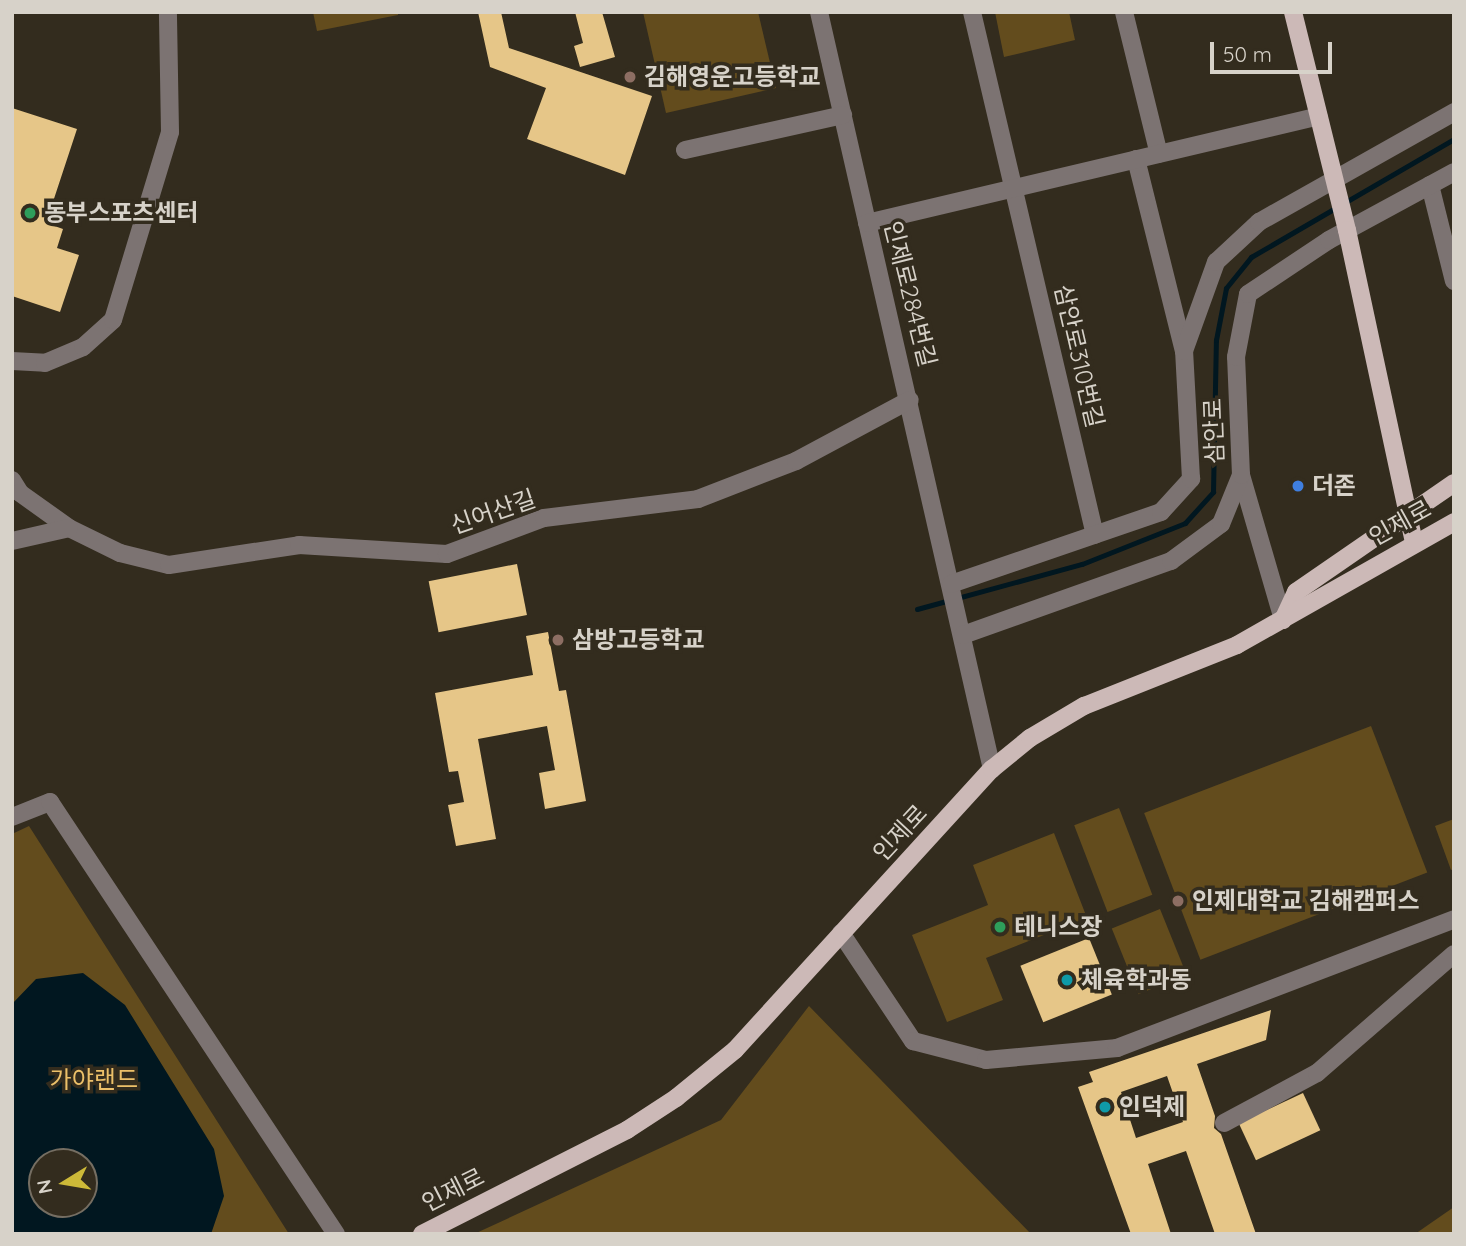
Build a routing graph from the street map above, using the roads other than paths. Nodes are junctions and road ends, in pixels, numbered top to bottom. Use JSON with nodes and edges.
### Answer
{"nodes":[{"id":1,"x":168,"y":12,"type":"edge"},
{"id":2,"x":819,"y":12,"type":"edge"},
{"id":3,"x":972,"y":12,"type":"edge"},
{"id":4,"x":1124,"y":12,"type":"edge"},
{"id":5,"x":1293,"y":12,"type":"edge"},
{"id":6,"x":1454,"y":112,"type":"edge"},
{"id":7,"x":843,"y":115,"type":"junction"},
{"id":8,"x":1319,"y":116,"type":"junction"},
{"id":9,"x":685,"y":150,"type":"dead end"},
{"id":10,"x":1159,"y":154,"type":"junction"},
{"id":11,"x":1136,"y":159,"type":"junction"},
{"id":12,"x":1454,"y":172,"type":"edge"},
{"id":13,"x":1335,"y":183,"type":"junction"},
{"id":14,"x":1430,"y":185,"type":"junction"},
{"id":15,"x":1015,"y":188,"type":"junction"},
{"id":16,"x":867,"y":223,"type":"junction"},
{"id":17,"x":1346,"y":227,"type":"junction"},
{"id":18,"x":1454,"y":281,"type":"edge"},
{"id":19,"x":1184,"y":351,"type":"junction"},
{"id":20,"x":12,"y":361,"type":"edge"},
{"id":21,"x":910,"y":400,"type":"junction"},
{"id":22,"x":1241,"y":475,"type":"junction"},
{"id":23,"x":12,"y":480,"type":"edge"},
{"id":24,"x":1454,"y":483,"type":"edge"},
{"id":25,"x":1408,"y":511,"type":"junction"},
{"id":26,"x":1454,"y":522,"type":"edge"},
{"id":27,"x":69,"y":528,"type":"junction"},
{"id":28,"x":1095,"y":536,"type":"junction"},
{"id":29,"x":12,"y":541,"type":"edge"},
{"id":30,"x":1414,"y":542,"type":"junction"},
{"id":31,"x":952,"y":586,"type":"junction"},
{"id":32,"x":1283,"y":620,"type":"junction"},
{"id":33,"x":962,"y":628,"type":"junction"},
{"id":34,"x":992,"y":769,"type":"junction"},
{"id":35,"x":12,"y":817,"type":"edge"},
{"id":36,"x":1454,"y":919,"type":"edge"},
{"id":37,"x":841,"y":933,"type":"junction"},
{"id":38,"x":1454,"y":954,"type":"edge"},
{"id":39,"x":1224,"y":1123,"type":"dead end"},
{"id":40,"x":336,"y":1234,"type":"edge"},
{"id":41,"x":422,"y":1234,"type":"edge"}],
"edges":[{"from":1,"to":20,"type":"street"},
{"from":2,"to":7,"type":"street","name":"인제로284번길"},
{"from":3,"to":15,"type":"street","name":"삼안로310번길"},
{"from":4,"to":10,"type":"street"},
{"from":5,"to":8,"type":"main road"},
{"from":6,"to":13,"type":"street","name":"삼안로"},
{"from":7,"to":9,"type":"street"},
{"from":7,"to":16,"type":"street","name":"인제로284번길"},
{"from":8,"to":10,"type":"street"},
{"from":8,"to":13,"type":"main road"},
{"from":10,"to":11,"type":"street"},
{"from":11,"to":15,"type":"street"},
{"from":11,"to":19,"type":"street"},
{"from":12,"to":14,"type":"street","name":"삼안로"},
{"from":13,"to":17,"type":"main road"},
{"from":13,"to":19,"type":"street","name":"삼안로"},
{"from":14,"to":17,"type":"street","name":"삼안로"},
{"from":14,"to":18,"type":"street"},
{"from":15,"to":16,"type":"street"},
{"from":15,"to":28,"type":"street","name":"삼안로310번길"},
{"from":16,"to":21,"type":"street","name":"인제로284번길"},
{"from":17,"to":22,"type":"street","name":"삼안로"},
{"from":17,"to":25,"type":"main road"},
{"from":19,"to":28,"type":"street","name":"삼안로"},
{"from":21,"to":27,"type":"street","name":"신어산길"},
{"from":21,"to":31,"type":"street","name":"인제로284번길"},
{"from":22,"to":32,"type":"street"},
{"from":22,"to":33,"type":"street","name":"삼안로"},
{"from":23,"to":27,"type":"street","name":"신어산길"},
{"from":24,"to":25,"type":"main road"},
{"from":25,"to":30,"type":"main road"},
{"from":25,"to":32,"type":"main road"},
{"from":26,"to":30,"type":"main road","name":"인제로"},
{"from":27,"to":29,"type":"street"},
{"from":28,"to":31,"type":"street","name":"삼안로"},
{"from":30,"to":32,"type":"main road","name":"인제로"},
{"from":31,"to":33,"type":"street","name":"인제로284번길"},
{"from":32,"to":34,"type":"main road","name":"인제로"},
{"from":33,"to":34,"type":"street"},
{"from":34,"to":37,"type":"main road","name":"인제로"},
{"from":35,"to":40,"type":"street"},
{"from":36,"to":37,"type":"street"},
{"from":37,"to":41,"type":"main road","name":"인제로"},
{"from":38,"to":39,"type":"street"}]}
